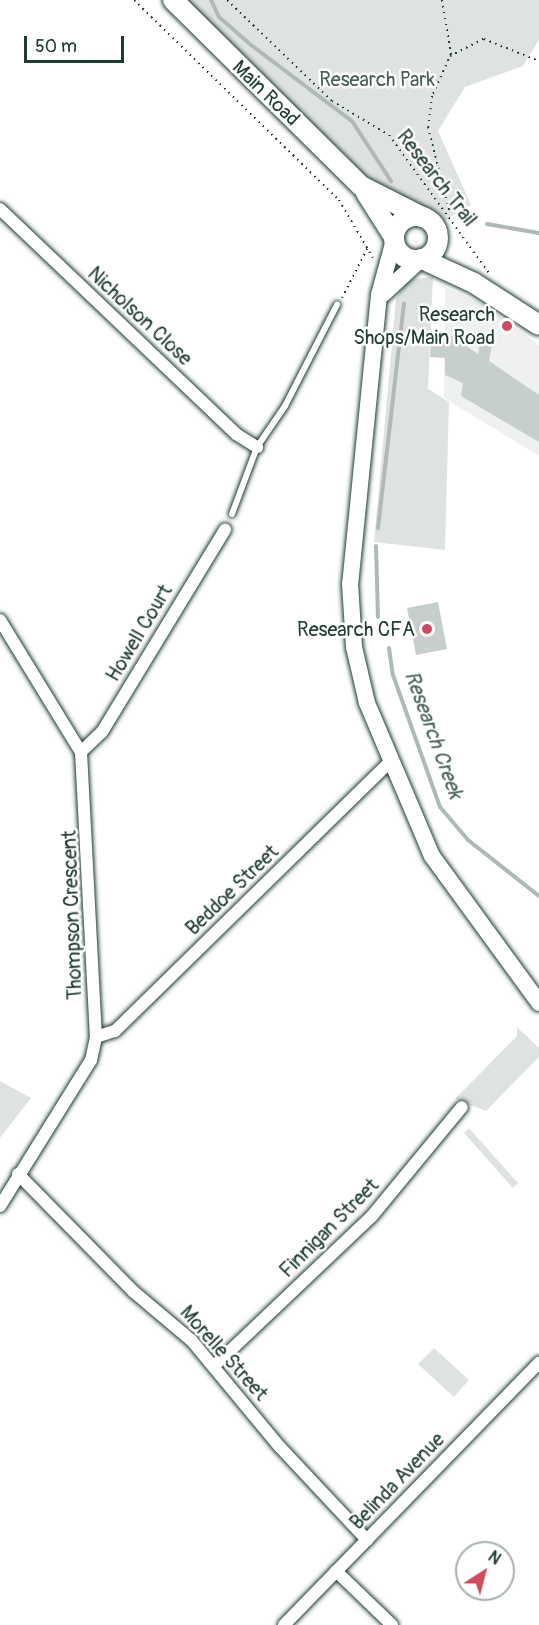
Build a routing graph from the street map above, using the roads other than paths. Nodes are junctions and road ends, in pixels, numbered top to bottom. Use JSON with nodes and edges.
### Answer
{"nodes":[{"id":1,"x":173,"y":0,"type":"edge"},
{"id":2,"x":361,"y":186,"type":"junction"},
{"id":3,"x":0,"y":209,"type":"edge"},
{"id":4,"x":422,"y":217,"type":"junction"},
{"id":5,"x":437,"y":233,"type":"junction"},
{"id":6,"x":394,"y":238,"type":"junction"},
{"id":7,"x":421,"y":259,"type":"junction"},
{"id":8,"x":474,"y":283,"type":"junction"},
{"id":9,"x":378,"y":303,"type":"junction"},
{"id":10,"x":337,"y":305,"type":"road end"},
{"id":11,"x":539,"y":325,"type":"edge"},
{"id":12,"x":257,"y":447,"type":"junction"},
{"id":13,"x":232,"y":514,"type":"dead end"},
{"id":14,"x":225,"y":530,"type":"dead end"},
{"id":15,"x":0,"y":620,"type":"edge"},
{"id":16,"x":81,"y":752,"type":"junction"},
{"id":17,"x":390,"y":762,"type":"junction"},
{"id":18,"x":539,"y":1003,"type":"edge"},
{"id":19,"x":96,"y":1037,"type":"junction"},
{"id":20,"x":462,"y":1107,"type":"dead end"},
{"id":21,"x":18,"y":1174,"type":"junction"},
{"id":22,"x":0,"y":1206,"type":"edge"},
{"id":23,"x":539,"y":1363,"type":"edge"},
{"id":24,"x":214,"y":1366,"type":"junction"},
{"id":25,"x":367,"y":1540,"type":"junction"},
{"id":26,"x":336,"y":1571,"type":"junction"},
{"id":27,"x":284,"y":1625,"type":"edge"},
{"id":28,"x":392,"y":1625,"type":"edge"}],
"edges":[{"from":1,"to":2,"type":"main road","name":"Main Road"},
{"from":2,"to":4,"type":"main road","name":"Main Road"},
{"from":2,"to":6,"type":"main road","name":"Main Road"},
{"from":3,"to":12,"type":"street","name":"Nicholson Close"},
{"from":4,"to":5,"type":"main road","name":"Main Road"},
{"from":4,"to":6,"type":"main road"},
{"from":5,"to":7,"type":"main road"},
{"from":5,"to":8,"type":"main road","name":"Main Road"},
{"from":6,"to":7,"type":"main road","name":"Main Road"},
{"from":6,"to":9,"type":"main road"},
{"from":7,"to":8,"type":"main road","name":"Main Road"},
{"from":7,"to":9,"type":"main road"},
{"from":8,"to":11,"type":"main road","name":"Main Road"},
{"from":9,"to":17,"type":"main road"},
{"from":10,"to":12,"type":"lane"},
{"from":12,"to":13,"type":"lane"},
{"from":14,"to":16,"type":"street","name":"Howell Court"},
{"from":15,"to":16,"type":"street","name":"Thompson Crescent"},
{"from":16,"to":19,"type":"street","name":"Thompson Crescent"},
{"from":17,"to":18,"type":"main road"},
{"from":17,"to":19,"type":"street","name":"Beddoe Street"},
{"from":19,"to":21,"type":"street","name":"Thompson Crescent"},
{"from":20,"to":24,"type":"street","name":"Finnigan Street"},
{"from":21,"to":22,"type":"street","name":"Thompson Crescent"},
{"from":21,"to":24,"type":"street","name":"Morelle Street"},
{"from":23,"to":25,"type":"street","name":"Belinda Avenue"},
{"from":24,"to":25,"type":"street","name":"Morelle Street"},
{"from":25,"to":26,"type":"street","name":"Belinda Avenue"},
{"from":26,"to":27,"type":"street","name":"Belinda Avenue"},
{"from":26,"to":28,"type":"street"}]}
